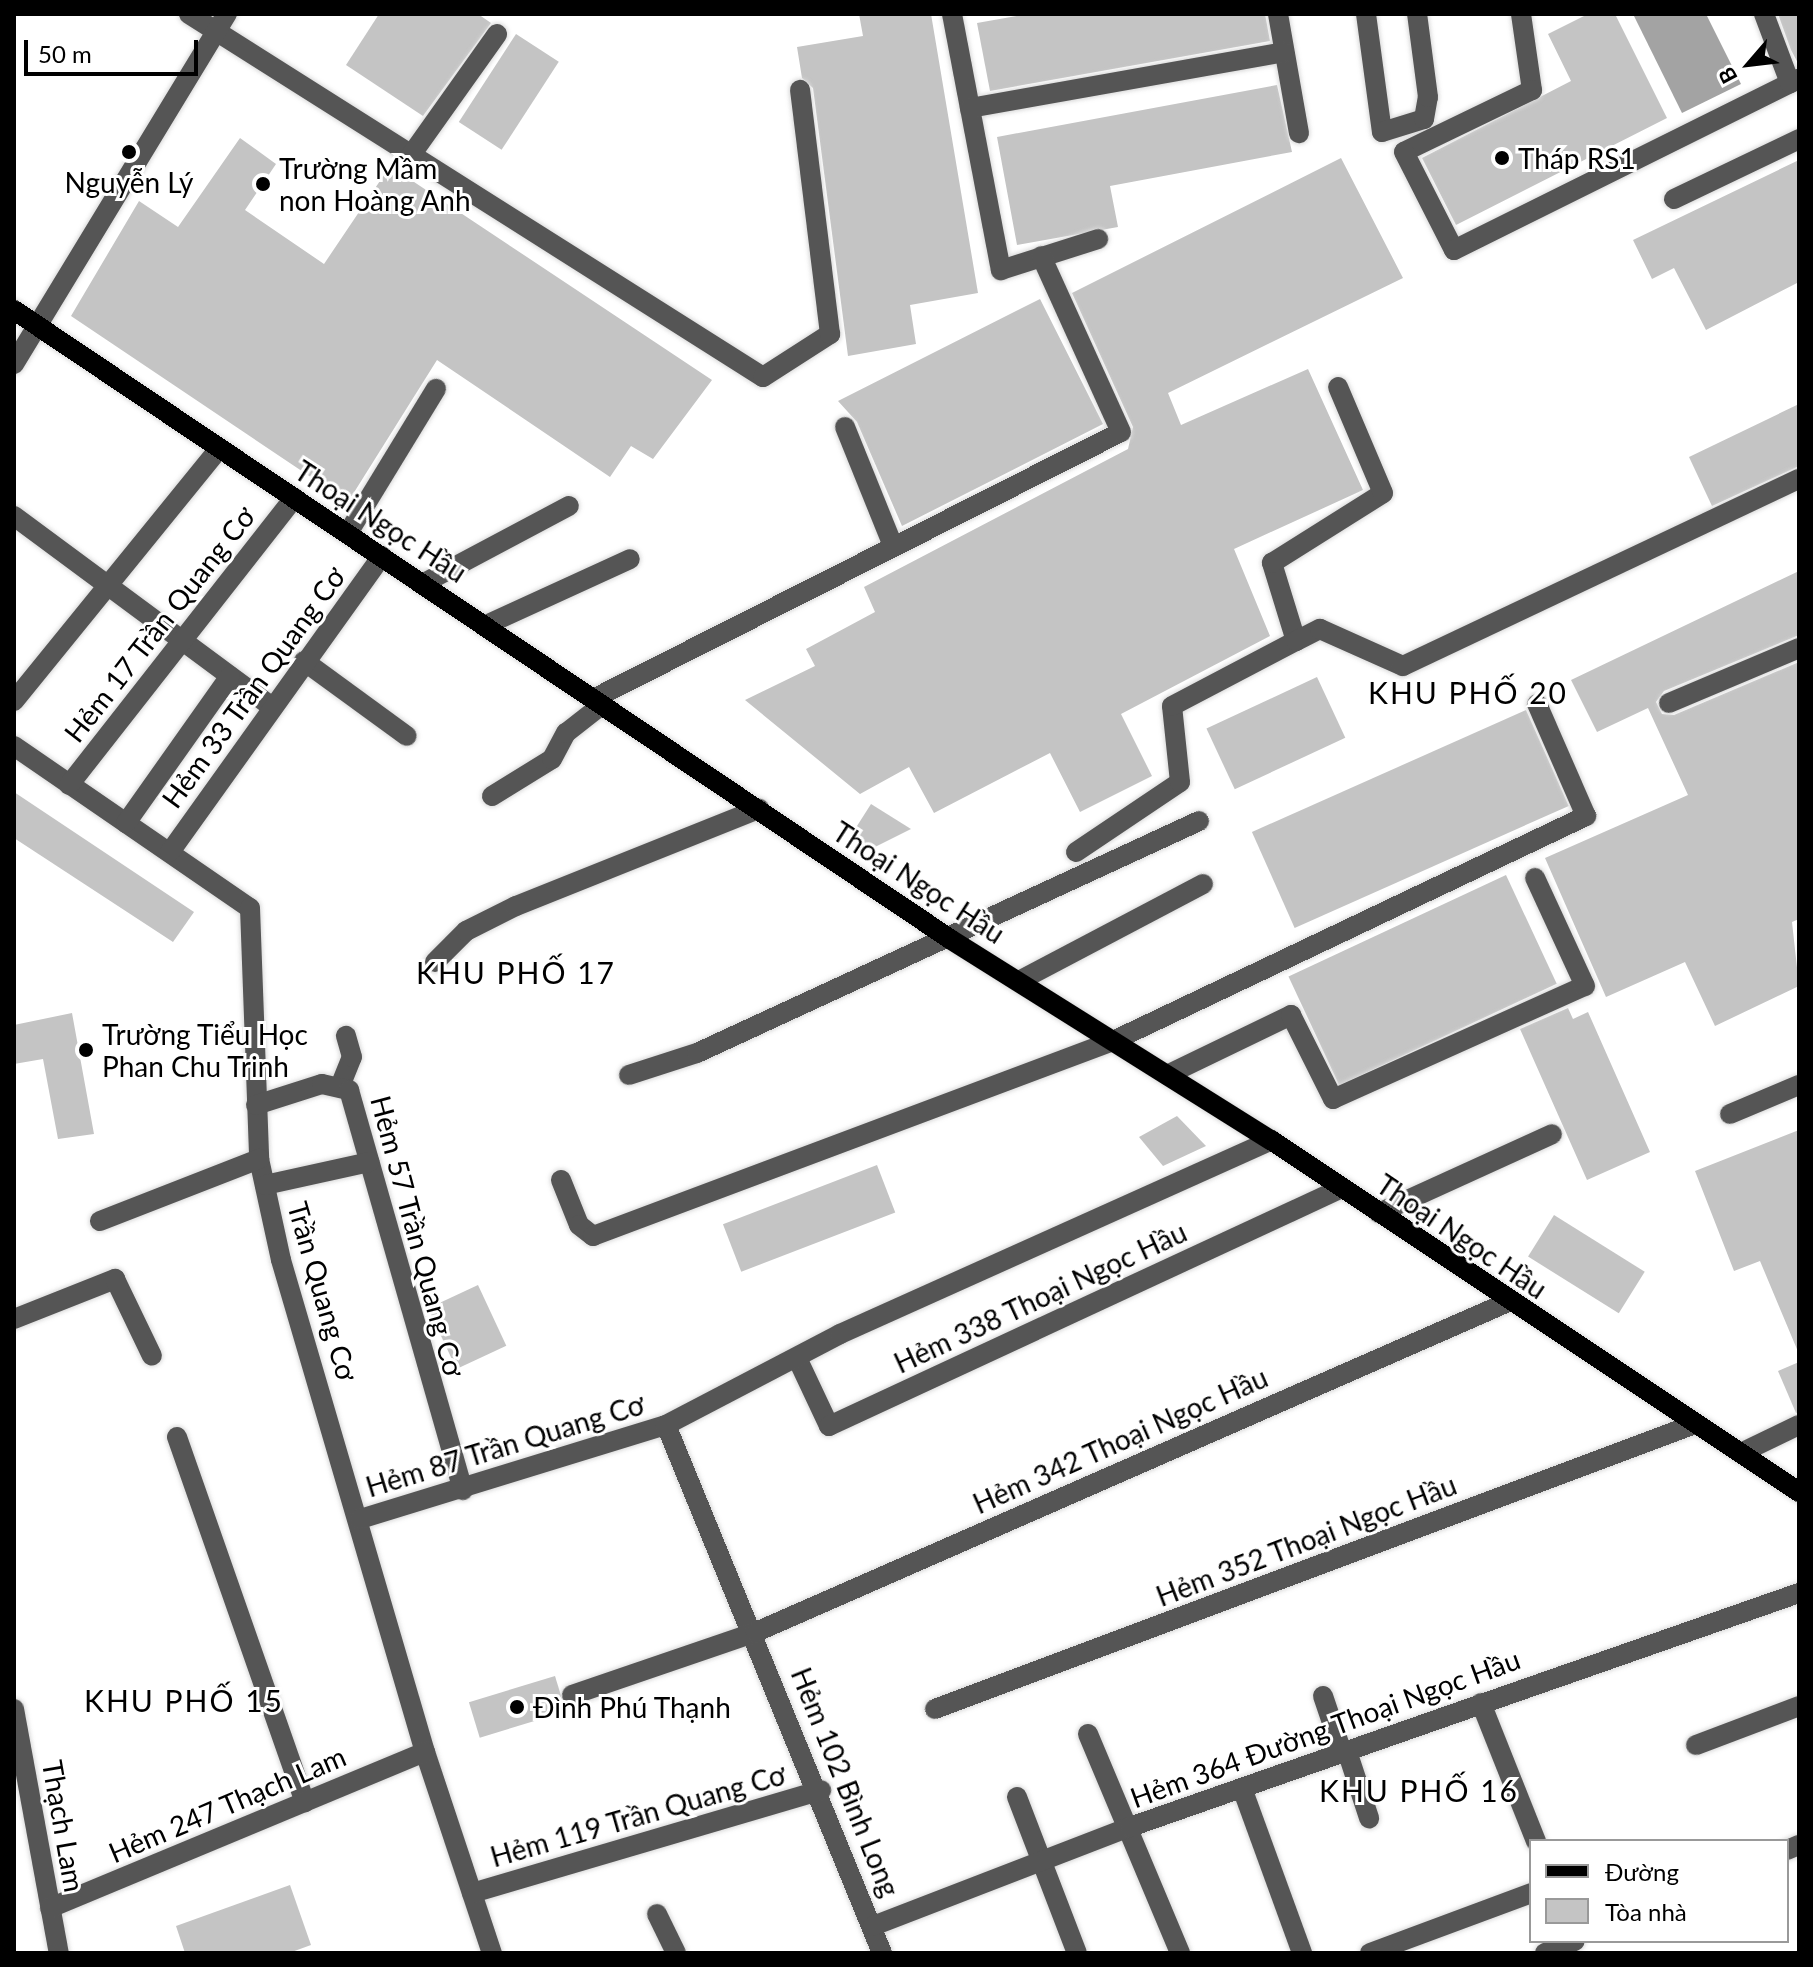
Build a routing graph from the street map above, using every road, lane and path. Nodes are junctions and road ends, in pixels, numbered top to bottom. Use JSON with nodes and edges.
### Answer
{"nodes":[{"id":1,"x":189,"y":14,"type":"edge"},
{"id":2,"x":227,"y":14,"type":"edge"},
{"id":3,"x":952,"y":14,"type":"edge"},
{"id":4,"x":1278,"y":14,"type":"edge"},
{"id":5,"x":1366,"y":14,"type":"edge"},
{"id":6,"x":1417,"y":14,"type":"edge"},
{"id":7,"x":1521,"y":14,"type":"edge"},
{"id":8,"x":1764,"y":14,"type":"edge"},
{"id":9,"x":216,"y":33,"type":"junction"},
{"id":10,"x":497,"y":34,"type":"dead end"},
{"id":11,"x":1284,"y":52,"type":"junction"},
{"id":12,"x":1795,"y":81,"type":"edge"},
{"id":13,"x":800,"y":90,"type":"dead end"},
{"id":14,"x":970,"y":108,"type":"junction"},
{"id":15,"x":1299,"y":133,"type":"dead end"},
{"id":16,"x":1799,"y":139,"type":"edge"},
{"id":17,"x":409,"y":158,"type":"junction"},
{"id":18,"x":1674,"y":199,"type":"dead end"},
{"id":19,"x":1098,"y":239,"type":"dead end"},
{"id":20,"x":1041,"y":256,"type":"junction"},
{"id":21,"x":53,"y":304,"type":"junction"},
{"id":22,"x":17,"y":312,"type":"edge"},
{"id":23,"x":41,"y":326,"type":"junction"},
{"id":24,"x":14,"y":364,"type":"edge"},
{"id":25,"x":1338,"y":387,"type":"dead end"},
{"id":26,"x":436,"y":389,"type":"dead end"},
{"id":27,"x":845,"y":427,"type":"dead end"},
{"id":28,"x":219,"y":449,"type":"junction"},
{"id":29,"x":1799,"y":479,"type":"edge"},
{"id":30,"x":294,"y":498,"type":"junction"},
{"id":31,"x":569,"y":506,"type":"dead end"},
{"id":32,"x":14,"y":516,"type":"edge"},
{"id":33,"x":348,"y":533,"type":"junction"},
{"id":34,"x":893,"y":546,"type":"junction"},
{"id":35,"x":382,"y":556,"type":"junction"},
{"id":36,"x":630,"y":559,"type":"dead end"},
{"id":37,"x":424,"y":583,"type":"junction"},
{"id":38,"x":107,"y":586,"type":"junction"},
{"id":39,"x":486,"y":625,"type":"junction"},
{"id":40,"x":182,"y":641,"type":"junction"},
{"id":41,"x":1296,"y":641,"type":"junction"},
{"id":42,"x":1799,"y":648,"type":"edge"},
{"id":43,"x":304,"y":661,"type":"junction"},
{"id":44,"x":230,"y":676,"type":"junction"},
{"id":45,"x":14,"y":701,"type":"edge"},
{"id":46,"x":599,"y":701,"type":"junction"},
{"id":47,"x":1669,"y":703,"type":"dead end"},
{"id":48,"x":1537,"y":704,"type":"dead end"},
{"id":49,"x":271,"y":706,"type":"junction"},
{"id":50,"x":407,"y":736,"type":"dead end"},
{"id":51,"x":14,"y":746,"type":"edge"},
{"id":52,"x":69,"y":785,"type":"junction"},
{"id":53,"x":492,"y":796,"type":"dead end"},
{"id":54,"x":759,"y":809,"type":"junction"},
{"id":55,"x":1199,"y":821,"type":"dead end"},
{"id":56,"x":126,"y":823,"type":"junction"},
{"id":57,"x":170,"y":852,"type":"junction"},
{"id":58,"x":1076,"y":852,"type":"dead end"},
{"id":59,"x":1535,"y":878,"type":"dead end"},
{"id":60,"x":1203,"y":884,"type":"dead end"},
{"id":61,"x":950,"y":939,"type":"junction"},
{"id":62,"x":435,"y":962,"type":"dead end"},
{"id":63,"x":1019,"y":981,"type":"junction"},
{"id":64,"x":346,"y":1036,"type":"dead end"},
{"id":65,"x":1113,"y":1041,"type":"junction"},
{"id":66,"x":629,"y":1075,"type":"dead end"},
{"id":67,"x":1167,"y":1075,"type":"junction"},
{"id":68,"x":341,"y":1084,"type":"junction"},
{"id":69,"x":1799,"y":1085,"type":"edge"},
{"id":70,"x":256,"y":1105,"type":"junction"},
{"id":71,"x":1730,"y":1114,"type":"dead end"},
{"id":72,"x":1552,"y":1134,"type":"dead end"},
{"id":73,"x":1271,"y":1140,"type":"junction"},
{"id":74,"x":259,"y":1159,"type":"junction"},
{"id":75,"x":370,"y":1162,"type":"junction"},
{"id":76,"x":561,"y":1180,"type":"dead end"},
{"id":77,"x":265,"y":1185,"type":"junction"},
{"id":78,"x":1342,"y":1188,"type":"junction"},
{"id":79,"x":1379,"y":1213,"type":"junction"},
{"id":80,"x":100,"y":1221,"type":"dead end"},
{"id":81,"x":1508,"y":1302,"type":"junction"},
{"id":82,"x":14,"y":1319,"type":"edge"},
{"id":83,"x":152,"y":1356,"type":"dead end"},
{"id":84,"x":798,"y":1360,"type":"junction"},
{"id":85,"x":1695,"y":1424,"type":"junction"},
{"id":86,"x":666,"y":1425,"type":"junction"},
{"id":87,"x":1799,"y":1425,"type":"edge"},
{"id":88,"x":177,"y":1437,"type":"dead end"},
{"id":89,"x":1741,"y":1453,"type":"junction"},
{"id":90,"x":463,"y":1490,"type":"junction"},
{"id":91,"x":1799,"y":1492,"type":"edge"},
{"id":92,"x":360,"y":1519,"type":"junction"},
{"id":93,"x":1799,"y":1593,"type":"edge"},
{"id":94,"x":756,"y":1632,"type":"junction"},
{"id":95,"x":572,"y":1695,"type":"dead end"},
{"id":96,"x":1323,"y":1696,"type":"dead end"},
{"id":97,"x":1481,"y":1703,"type":"junction"},
{"id":98,"x":1799,"y":1706,"type":"edge"},
{"id":99,"x":14,"y":1709,"type":"edge"},
{"id":100,"x":935,"y":1709,"type":"dead end"},
{"id":101,"x":1088,"y":1734,"type":"dead end"},
{"id":102,"x":1696,"y":1745,"type":"dead end"},
{"id":103,"x":425,"y":1752,"type":"junction"},
{"id":104,"x":1344,"y":1752,"type":"junction"},
{"id":105,"x":1242,"y":1788,"type":"junction"},
{"id":106,"x":821,"y":1790,"type":"junction"},
{"id":107,"x":1017,"y":1797,"type":"dead end"},
{"id":108,"x":305,"y":1802,"type":"junction"},
{"id":109,"x":1369,"y":1818,"type":"dead end"},
{"id":110,"x":1130,"y":1827,"type":"junction"},
{"id":111,"x":1535,"y":1839,"type":"edge"},
{"id":112,"x":1044,"y":1863,"type":"junction"},
{"id":113,"x":472,"y":1893,"type":"junction"},
{"id":114,"x":1529,"y":1894,"type":"edge"},
{"id":115,"x":50,"y":1908,"type":"junction"},
{"id":116,"x":657,"y":1914,"type":"dead end"},
{"id":117,"x":873,"y":1926,"type":"junction"},
{"id":118,"x":1570,"y":1943,"type":"edge"},
{"id":119,"x":59,"y":1953,"type":"edge"},
{"id":120,"x":492,"y":1953,"type":"edge"},
{"id":121,"x":676,"y":1953,"type":"edge"},
{"id":122,"x":882,"y":1953,"type":"edge"},
{"id":123,"x":1077,"y":1953,"type":"edge"},
{"id":124,"x":1180,"y":1953,"type":"edge"},
{"id":125,"x":1302,"y":1953,"type":"edge"},
{"id":126,"x":1370,"y":1953,"type":"edge"},
{"id":127,"x":1545,"y":1953,"type":"edge"}],
"edges":[{"from":1,"to":9,"type":"street"},
{"from":2,"to":9,"type":"street"},
{"from":3,"to":14,"type":"street"},
{"from":4,"to":11,"type":"street"},
{"from":5,"to":6,"type":"street"},
{"from":7,"to":12,"type":"street"},
{"from":8,"to":12,"type":"street"},
{"from":9,"to":17,"type":"street"},
{"from":9,"to":21,"type":"street"},
{"from":10,"to":17,"type":"street"},
{"from":11,"to":14,"type":"street"},
{"from":11,"to":15,"type":"street"},
{"from":13,"to":17,"type":"street"},
{"from":14,"to":20,"type":"street"},
{"from":16,"to":18,"type":"street"},
{"from":19,"to":20,"type":"street"},
{"from":20,"to":34,"type":"street"},
{"from":21,"to":22,"type":"street"},
{"from":21,"to":23,"type":"street"},
{"from":22,"to":23,"type":"main road","name":"Thoại Ngọc Hầu"},
{"from":23,"to":24,"type":"street"},
{"from":23,"to":28,"type":"main road","name":"Thoại Ngọc Hầu"},
{"from":25,"to":41,"type":"street"},
{"from":26,"to":33,"type":"street"},
{"from":27,"to":34,"type":"street"},
{"from":28,"to":30,"type":"main road","name":"Thoại Ngọc Hầu"},
{"from":28,"to":38,"type":"street"},
{"from":29,"to":41,"type":"street"},
{"from":30,"to":33,"type":"main road","name":"Thoại Ngọc Hầu"},
{"from":30,"to":40,"type":"street","name":"Hẻm 17 Trần Quang Cơ"},
{"from":31,"to":37,"type":"street"},
{"from":32,"to":38,"type":"street"},
{"from":33,"to":35,"type":"main road","name":"Thoại Ngọc Hầu"},
{"from":34,"to":46,"type":"street"},
{"from":35,"to":37,"type":"main road","name":"Thoại Ngọc Hầu"},
{"from":35,"to":43,"type":"street","name":"Hẻm 33 Trần Quang Cơ"},
{"from":36,"to":39,"type":"street"},
{"from":37,"to":39,"type":"main road","name":"Thoại Ngọc Hầu"},
{"from":38,"to":40,"type":"street"},
{"from":38,"to":45,"type":"street"},
{"from":39,"to":46,"type":"main road","name":"Thoại Ngọc Hầu"},
{"from":40,"to":44,"type":"street"},
{"from":40,"to":52,"type":"street","name":"Hẻm 17 Trần Quang Cơ"},
{"from":41,"to":58,"type":"street"},
{"from":42,"to":47,"type":"street"},
{"from":43,"to":49,"type":"street","name":"Hẻm 33 Trần Quang Cơ"},
{"from":43,"to":50,"type":"street"},
{"from":44,"to":49,"type":"street"},
{"from":44,"to":56,"type":"street"},
{"from":46,"to":53,"type":"street"},
{"from":46,"to":54,"type":"main road","name":"Thoại Ngọc Hầu"},
{"from":48,"to":65,"type":"street"},
{"from":49,"to":57,"type":"street","name":"Hẻm 33 Trần Quang Cơ"},
{"from":51,"to":52,"type":"street","name":"Trần Quang Cơ"},
{"from":52,"to":56,"type":"street","name":"Trần Quang Cơ"},
{"from":54,"to":61,"type":"main road","name":"Thoại Ngọc Hầu"},
{"from":54,"to":62,"type":"street"},
{"from":55,"to":61,"type":"street"},
{"from":56,"to":57,"type":"street","name":"Trần Quang Cơ"},
{"from":57,"to":70,"type":"street","name":"Trần Quang Cơ"},
{"from":59,"to":67,"type":"street"},
{"from":60,"to":63,"type":"street"},
{"from":61,"to":63,"type":"main road","name":"Thoại Ngọc Hầu"},
{"from":61,"to":66,"type":"street"},
{"from":63,"to":65,"type":"main road","name":"Thoại Ngọc Hầu"},
{"from":64,"to":68,"type":"street"},
{"from":65,"to":67,"type":"main road","name":"Thoại Ngọc Hầu"},
{"from":65,"to":76,"type":"street"},
{"from":67,"to":73,"type":"main road","name":"Thoại Ngọc Hầu"},
{"from":68,"to":70,"type":"street","name":"Hẻm 57 Trần Quang Cơ"},
{"from":68,"to":75,"type":"street","name":"Hẻm 57 Trần Quang Cơ"},
{"from":69,"to":71,"type":"street"},
{"from":70,"to":74,"type":"street","name":"Trần Quang Cơ"},
{"from":72,"to":79,"type":"street"},
{"from":73,"to":78,"type":"main road","name":"Thoại Ngọc Hầu"},
{"from":73,"to":84,"type":"street","name":"Hẻm 87 Trần Quang Cơ"},
{"from":74,"to":77,"type":"street","name":"Trần Quang Cơ"},
{"from":74,"to":80,"type":"street"},
{"from":75,"to":77,"type":"street"},
{"from":75,"to":90,"type":"street","name":"Hẻm 57 Trần Quang Cơ"},
{"from":77,"to":92,"type":"street","name":"Trần Quang Cơ"},
{"from":78,"to":79,"type":"main road","name":"Thoại Ngọc Hầu"},
{"from":78,"to":84,"type":"street","name":"Hẻm 338 Thoại Ngọc Hầu"},
{"from":79,"to":81,"type":"main road","name":"Thoại Ngọc Hầu"},
{"from":81,"to":85,"type":"main road","name":"Thoại Ngọc Hầu"},
{"from":81,"to":94,"type":"street","name":"Hẻm 342 Thoại Ngọc Hầu"},
{"from":82,"to":83,"type":"street"},
{"from":84,"to":86,"type":"street","name":"Hẻm 87 Trần Quang Cơ"},
{"from":85,"to":89,"type":"main road","name":"Thoại Ngọc Hầu"},
{"from":85,"to":100,"type":"street","name":"Hẻm 352 Thoại Ngọc Hầu"},
{"from":86,"to":90,"type":"street","name":"Hẻm 87 Trần Quang Cơ"},
{"from":86,"to":94,"type":"street","name":"Hẻm 102 Bình Long"},
{"from":87,"to":89,"type":"street"},
{"from":88,"to":108,"type":"street"},
{"from":89,"to":91,"type":"main road","name":"Thoại Ngọc Hầu"},
{"from":90,"to":92,"type":"street","name":"Hẻm 87 Trần Quang Cơ"},
{"from":92,"to":103,"type":"street","name":"Trần Quang Cơ"},
{"from":93,"to":97,"type":"street","name":"Hẻm 364 Đường Thoại Ngọc Hầu"},
{"from":94,"to":95,"type":"street","name":"Hẻm 342 Thoại Ngọc Hầu"},
{"from":94,"to":106,"type":"street","name":"Hẻm 102 Bình Long"},
{"from":96,"to":104,"type":"street"},
{"from":97,"to":104,"type":"street","name":"Hẻm 364 Đường Thoại Ngọc Hầu"},
{"from":97,"to":111,"type":"street"},
{"from":98,"to":102,"type":"street"},
{"from":99,"to":115,"type":"street","name":"Thạch Lam"},
{"from":101,"to":110,"type":"street"},
{"from":103,"to":108,"type":"street","name":"Hẻm 247 Thạch Lam"},
{"from":103,"to":113,"type":"street","name":"Trần Quang Cơ"},
{"from":104,"to":105,"type":"street","name":"Hẻm 364 Đường Thoại Ngọc Hầu"},
{"from":104,"to":109,"type":"street"},
{"from":105,"to":110,"type":"street","name":"Hẻm 364 Đường Thoại Ngọc Hầu"},
{"from":105,"to":125,"type":"street"},
{"from":106,"to":113,"type":"street","name":"Hẻm 119 Trần Quang Cơ"},
{"from":106,"to":117,"type":"street","name":"Hẻm 102 Bình Long"},
{"from":107,"to":112,"type":"street"},
{"from":108,"to":115,"type":"street","name":"Hẻm 247 Thạch Lam"},
{"from":110,"to":112,"type":"street","name":"Hẻm 364 Đường Thoại Ngọc Hầu"},
{"from":110,"to":124,"type":"street"},
{"from":112,"to":117,"type":"street","name":"Hẻm 364 Đường Thoại Ngọc Hầu"},
{"from":112,"to":123,"type":"street"},
{"from":113,"to":120,"type":"street","name":"Trần Quang Cơ"},
{"from":114,"to":126,"type":"street"},
{"from":115,"to":119,"type":"street","name":"Thạch Lam"},
{"from":116,"to":121,"type":"street"},
{"from":117,"to":122,"type":"street","name":"Hẻm 102 Bình Long"},
{"from":118,"to":127,"type":"street"}]}
